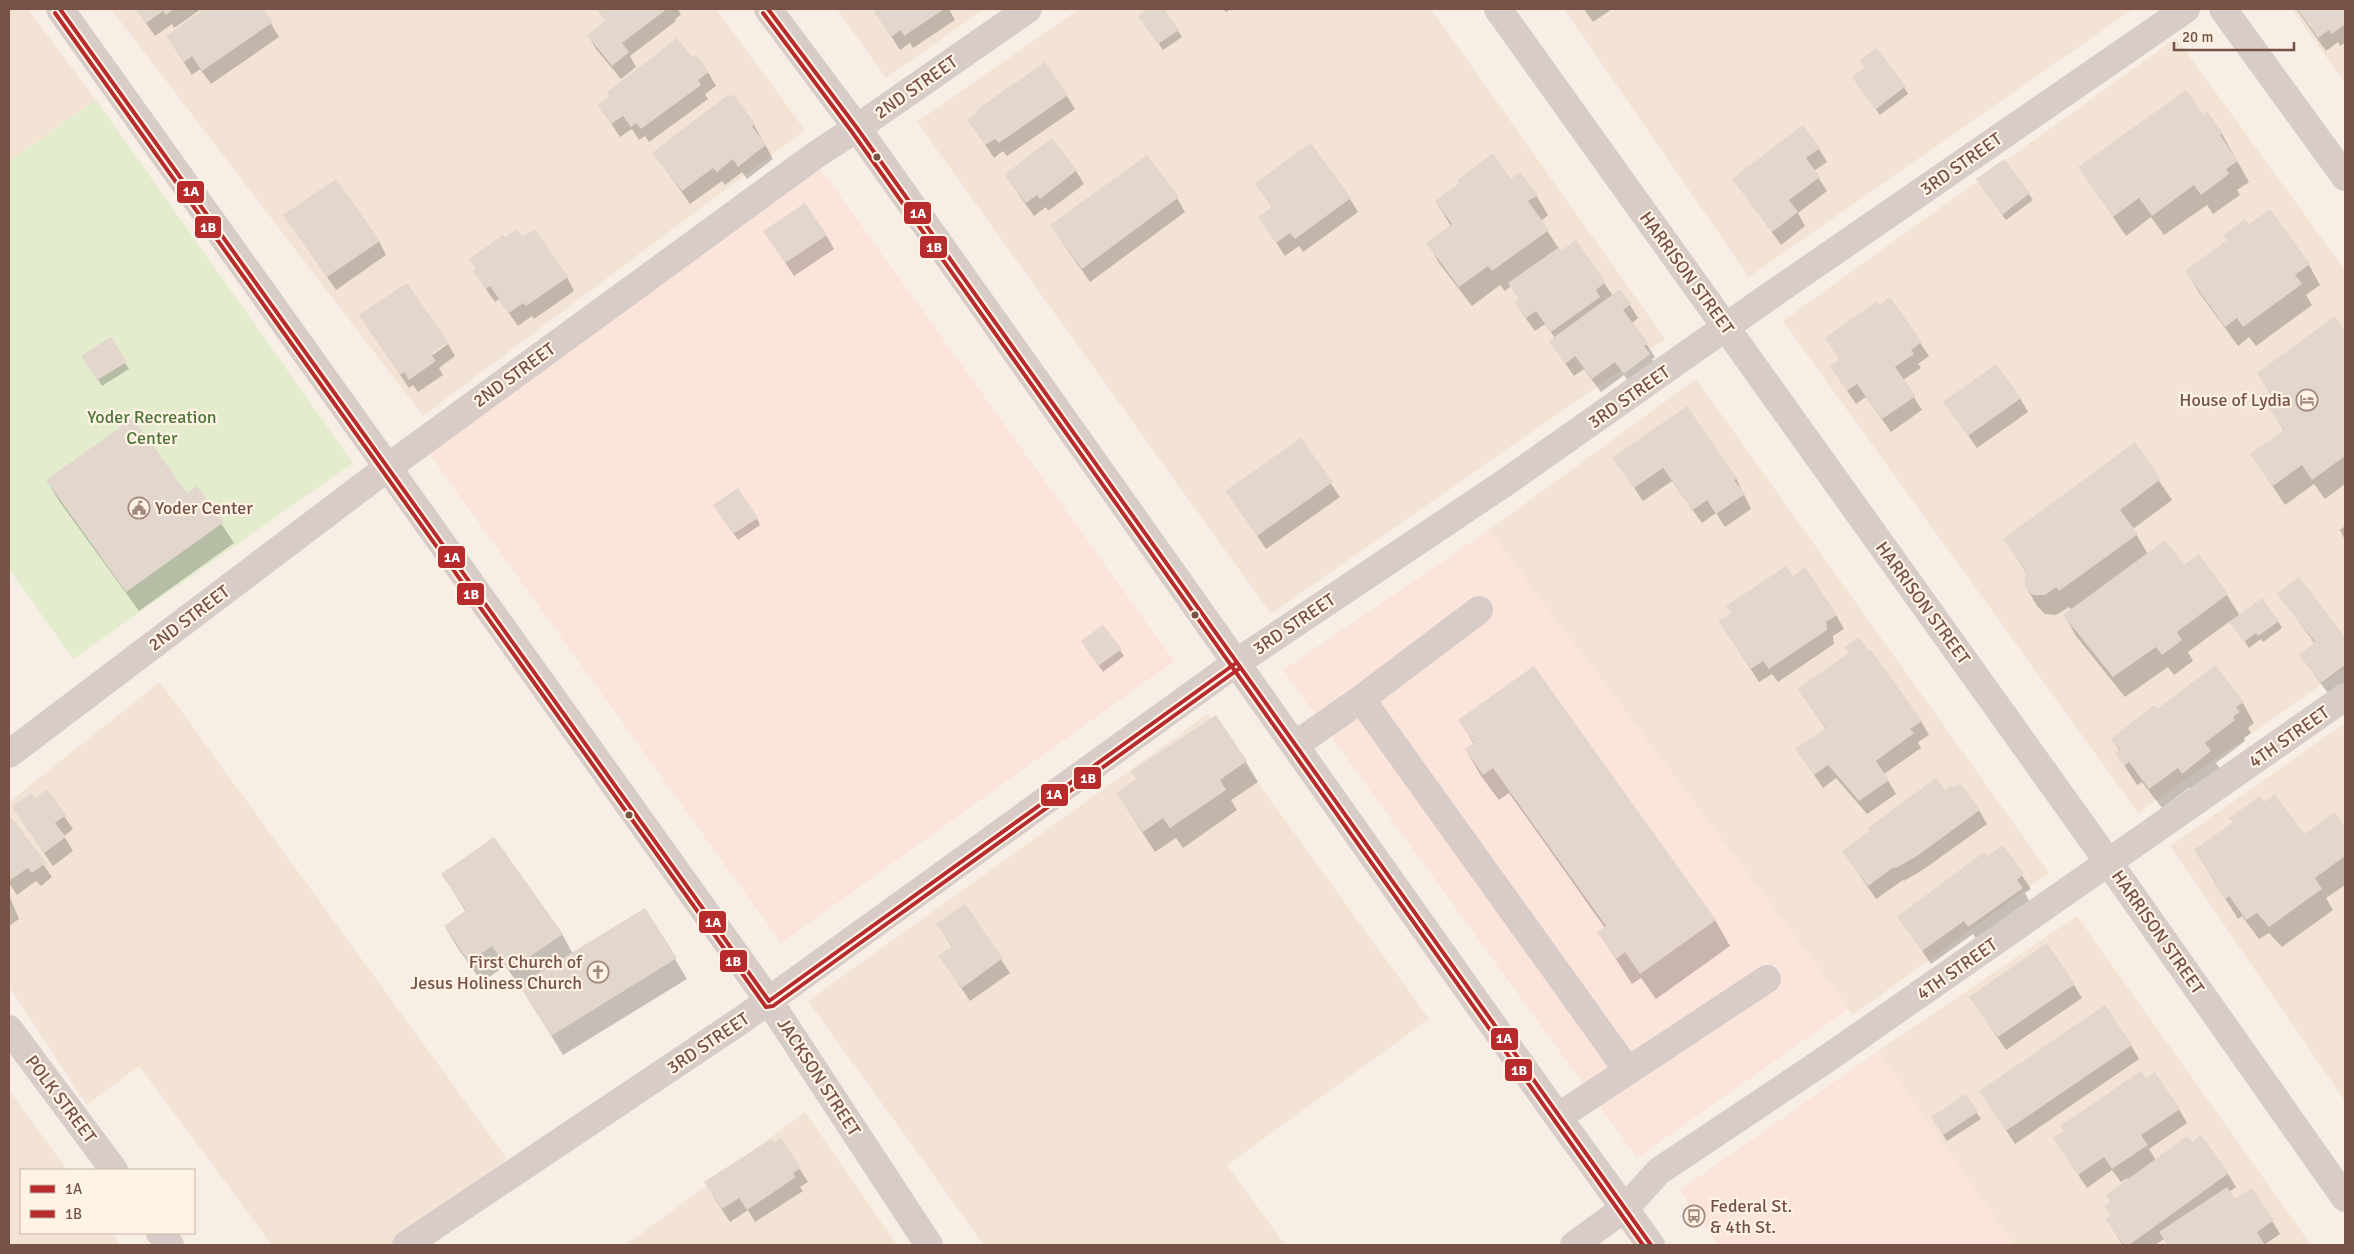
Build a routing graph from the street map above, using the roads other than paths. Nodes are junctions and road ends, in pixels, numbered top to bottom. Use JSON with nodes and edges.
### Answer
{"nodes":[{"id":1,"x":60,"y":9,"type":"edge"},
{"id":2,"x":768,"y":9,"type":"edge"},
{"id":3,"x":1028,"y":9,"type":"edge"},
{"id":4,"x":1498,"y":9,"type":"edge"},
{"id":5,"x":2186,"y":9,"type":"edge"},
{"id":6,"x":2223,"y":9,"type":"edge"},
{"id":7,"x":857,"y":128,"type":"junction"},
{"id":8,"x":2345,"y":177,"type":"edge"},
{"id":9,"x":1726,"y":328,"type":"junction"},
{"id":10,"x":387,"y":468,"type":"junction"},
{"id":11,"x":1479,"y":610,"type":"dead end"},
{"id":12,"x":1236,"y":663,"type":"junction"},
{"id":13,"x":2345,"y":697,"type":"edge"},
{"id":14,"x":1361,"y":699,"type":"junction"},
{"id":15,"x":1295,"y":745,"type":"junction"},
{"id":16,"x":9,"y":754,"type":"edge"},
{"id":17,"x":2109,"y":863,"type":"junction"},
{"id":18,"x":1766,"y":979,"type":"dead end"},
{"id":19,"x":769,"y":1001,"type":"junction"},
{"id":20,"x":9,"y":1028,"type":"edge"},
{"id":21,"x":1628,"y":1071,"type":"junction"},
{"id":22,"x":1558,"y":1117,"type":"junction"},
{"id":23,"x":113,"y":1169,"type":"edge"},
{"id":24,"x":2345,"y":1198,"type":"edge"},
{"id":25,"x":1625,"y":1208,"type":"junction"},
{"id":26,"x":161,"y":1234,"type":"edge"},
{"id":27,"x":170,"y":1245,"type":"edge"},
{"id":28,"x":406,"y":1245,"type":"edge"},
{"id":29,"x":929,"y":1245,"type":"edge"},
{"id":30,"x":1574,"y":1245,"type":"edge"},
{"id":31,"x":1652,"y":1245,"type":"edge"}],
"edges":[{"from":1,"to":10,"type":"street","name":"JACKSON STREET"},
{"from":2,"to":7,"type":"street"},
{"from":3,"to":7,"type":"street","name":"2ND STREET"},
{"from":4,"to":9,"type":"street","name":"HARRISON STREET"},
{"from":5,"to":9,"type":"street","name":"3RD STREET"},
{"from":6,"to":8,"type":"street"},
{"from":7,"to":10,"type":"street","name":"2ND STREET"},
{"from":7,"to":12,"type":"street"},
{"from":9,"to":12,"type":"street","name":"3RD STREET"},
{"from":9,"to":17,"type":"street","name":"HARRISON STREET"},
{"from":10,"to":16,"type":"street","name":"2ND STREET"},
{"from":10,"to":19,"type":"street","name":"JACKSON STREET"},
{"from":11,"to":14,"type":"street"},
{"from":12,"to":15,"type":"street"},
{"from":12,"to":19,"type":"street","name":"3RD STREET"},
{"from":13,"to":17,"type":"street","name":"4TH STREET"},
{"from":14,"to":15,"type":"street"},
{"from":14,"to":21,"type":"street"},
{"from":15,"to":22,"type":"street"},
{"from":17,"to":24,"type":"street","name":"HARRISON STREET"},
{"from":17,"to":25,"type":"street","name":"4TH STREET"},
{"from":18,"to":21,"type":"street"},
{"from":19,"to":28,"type":"street","name":"3RD STREET"},
{"from":19,"to":29,"type":"street","name":"JACKSON STREET"},
{"from":20,"to":23,"type":"street","name":"POLK STREET"},
{"from":21,"to":22,"type":"street"},
{"from":22,"to":25,"type":"street"},
{"from":25,"to":30,"type":"street","name":"4TH STREET"},
{"from":25,"to":31,"type":"street"},
{"from":26,"to":27,"type":"street"}]}
